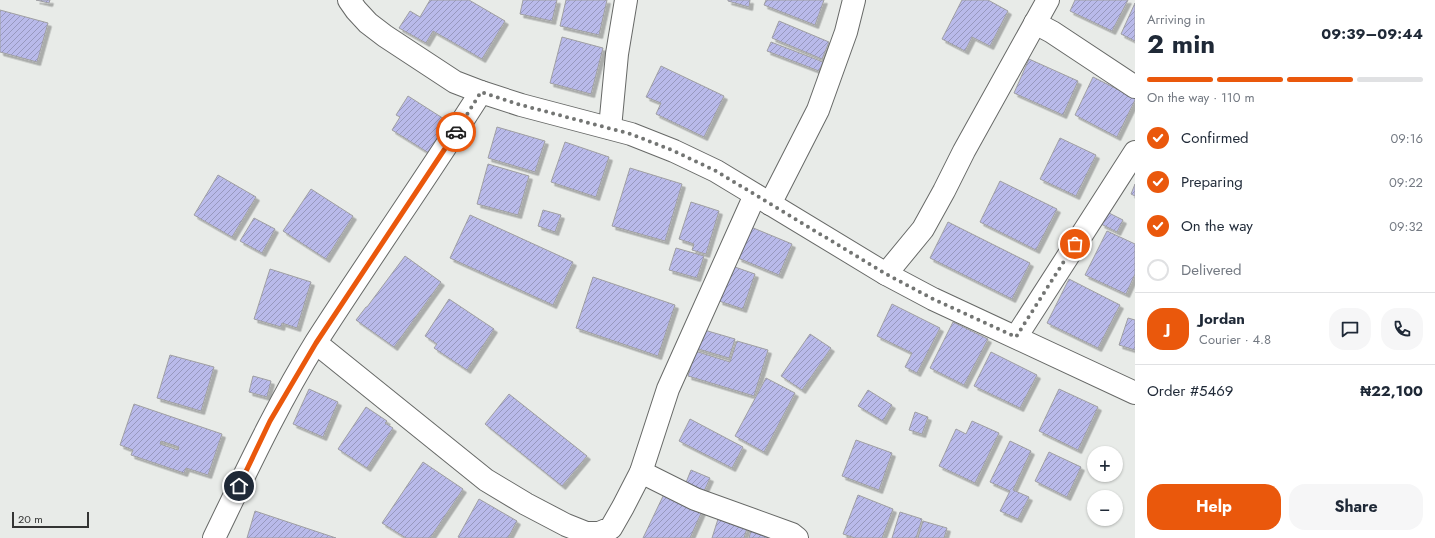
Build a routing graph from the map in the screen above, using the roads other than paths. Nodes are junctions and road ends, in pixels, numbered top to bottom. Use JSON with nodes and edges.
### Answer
{"nodes":[{"id":1,"x":349,"y":0,"type":"edge"},
{"id":2,"x":626,"y":0,"type":"edge"},
{"id":3,"x":854,"y":0,"type":"edge"},
{"id":4,"x":1048,"y":0,"type":"edge"},
{"id":5,"x":1035,"y":23,"type":"junction"},
{"id":6,"x":1135,"y":87,"type":"edge"},
{"id":7,"x":481,"y":92,"type":"junction"},
{"id":8,"x":610,"y":128,"type":"junction"},
{"id":9,"x":1135,"y":152,"type":"edge"},
{"id":10,"x":762,"y":199,"type":"junction"},
{"id":11,"x":886,"y":274,"type":"junction"},
{"id":12,"x":1016,"y":337,"type":"junction"},
{"id":13,"x":316,"y":343,"type":"junction"},
{"id":14,"x":1135,"y":393,"type":"edge"},
{"id":15,"x":641,"y":472,"type":"junction"},
{"id":16,"x":597,"y":536,"type":"edge"},
{"id":17,"x":214,"y":538,"type":"edge"},
{"id":18,"x":797,"y":538,"type":"edge"}],
"edges":[{"from":1,"to":7,"type":"street"},
{"from":2,"to":8,"type":"street"},
{"from":3,"to":10,"type":"street"},
{"from":4,"to":5,"type":"street"},
{"from":5,"to":6,"type":"street"},
{"from":5,"to":11,"type":"street"},
{"from":7,"to":8,"type":"street"},
{"from":7,"to":13,"type":"street"},
{"from":8,"to":10,"type":"street"},
{"from":9,"to":12,"type":"street"},
{"from":10,"to":11,"type":"street"},
{"from":10,"to":15,"type":"street"},
{"from":11,"to":12,"type":"street"},
{"from":12,"to":14,"type":"street"},
{"from":13,"to":16,"type":"street"},
{"from":13,"to":17,"type":"street"},
{"from":15,"to":16,"type":"street"},
{"from":15,"to":18,"type":"street"}]}
